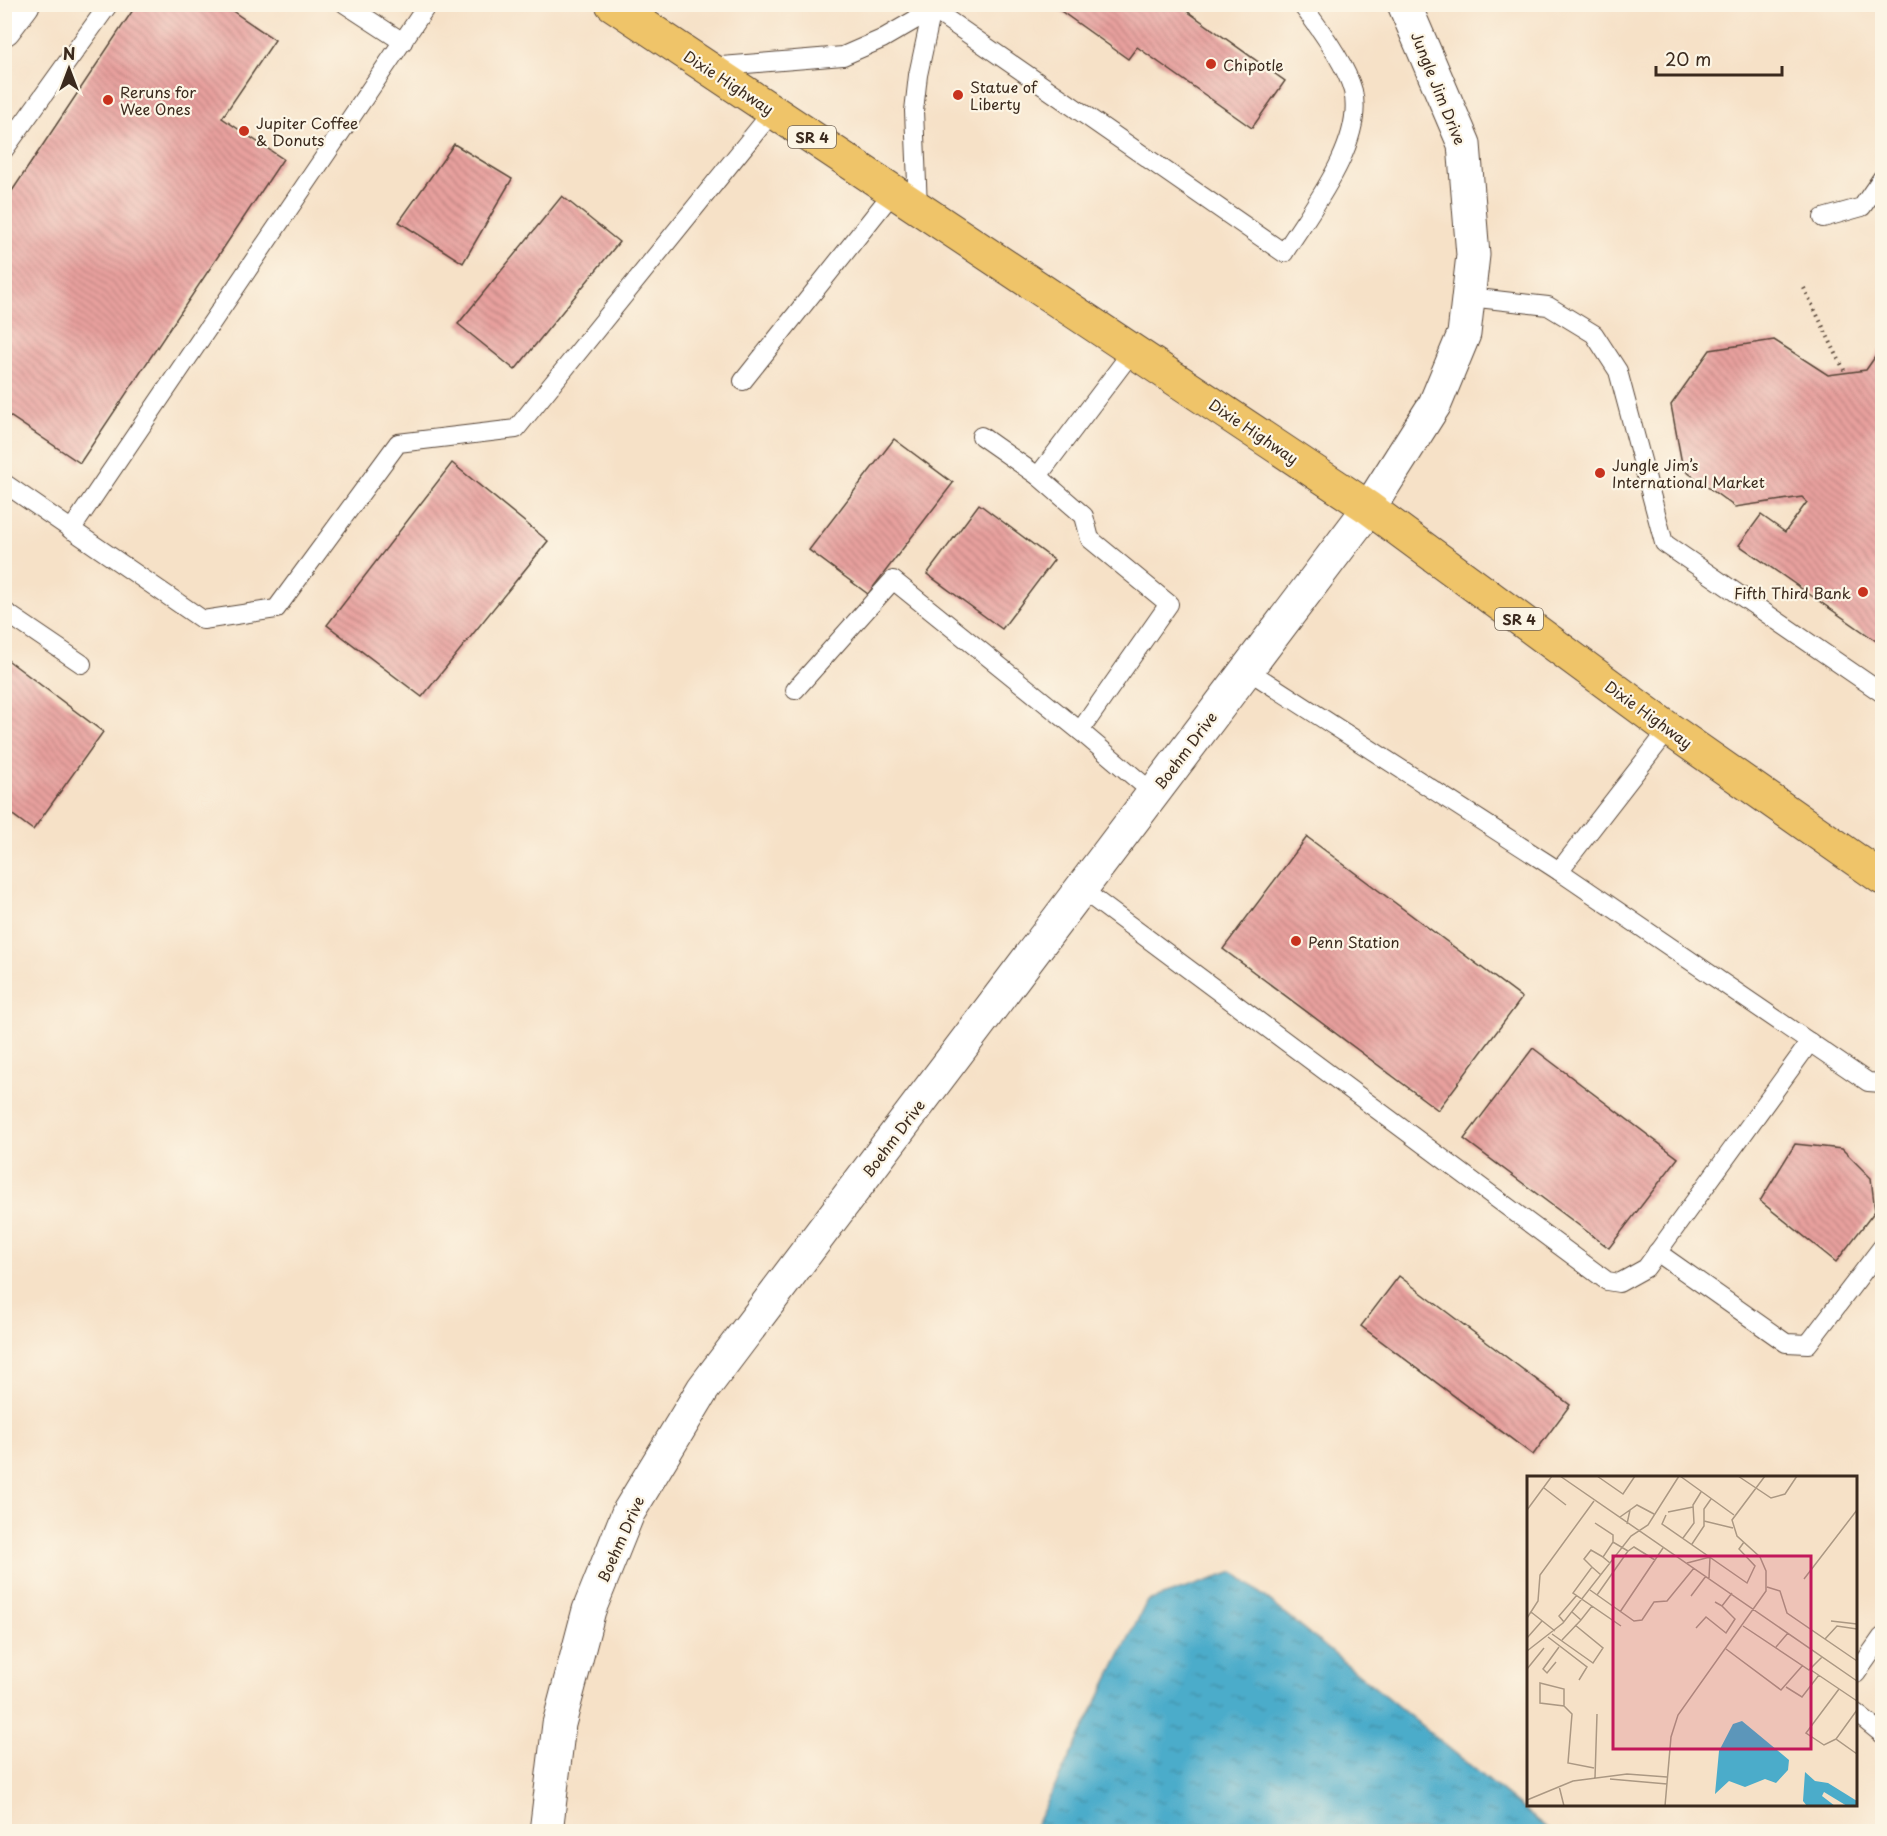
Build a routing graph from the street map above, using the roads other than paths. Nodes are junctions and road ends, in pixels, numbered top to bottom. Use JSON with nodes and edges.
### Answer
{"nodes":[{"id":1,"x":23,"y":4,"type":"edge"},
{"id":2,"x":109,"y":4,"type":"edge"},
{"id":3,"x":345,"y":4,"type":"edge"},
{"id":4,"x":428,"y":4,"type":"edge"},
{"id":5,"x":612,"y":4,"type":"edge"},
{"id":6,"x":1300,"y":4,"type":"edge"},
{"id":7,"x":1404,"y":4,"type":"edge"},
{"id":8,"x":928,"y":7,"type":"edge"},
{"id":9,"x":4,"y":29,"type":"edge"},
{"id":10,"x":403,"y":42,"type":"junction"},
{"id":11,"x":705,"y":67,"type":"junction"},
{"id":12,"x":773,"y":111,"type":"junction"},
{"id":13,"x":4,"y":150,"type":"edge"},
{"id":14,"x":1882,"y":178,"type":"edge"},
{"id":15,"x":906,"y":199,"type":"junction"},
{"id":16,"x":1822,"y":218,"type":"dead end"},
{"id":17,"x":1469,"y":297,"type":"junction"},
{"id":18,"x":1134,"y":350,"type":"junction"},
{"id":19,"x":743,"y":381,"type":"dead end"},
{"id":20,"x":981,"y":436,"type":"dead end"},
{"id":21,"x":1038,"y":477,"type":"junction"},
{"id":22,"x":4,"y":483,"type":"edge"},
{"id":23,"x":1369,"y":508,"type":"junction"},
{"id":24,"x":71,"y":530,"type":"junction"},
{"id":25,"x":4,"y":611,"type":"edge"},
{"id":26,"x":82,"y":664,"type":"dead end"},
{"id":27,"x":1246,"y":669,"type":"junction"},
{"id":28,"x":795,"y":690,"type":"dead end"},
{"id":29,"x":1882,"y":693,"type":"edge"},
{"id":30,"x":1669,"y":729,"type":"junction"},
{"id":31,"x":1080,"y":731,"type":"junction"},
{"id":32,"x":1153,"y":793,"type":"junction"},
{"id":33,"x":1559,"y":871,"type":"junction"},
{"id":34,"x":1882,"y":878,"type":"edge"},
{"id":35,"x":1081,"y":889,"type":"junction"},
{"id":36,"x":1810,"y":1042,"type":"junction"},
{"id":37,"x":1882,"y":1083,"type":"edge"},
{"id":38,"x":1882,"y":1247,"type":"edge"},
{"id":39,"x":1657,"y":1252,"type":"junction"},
{"id":40,"x":1882,"y":1638,"type":"edge"},
{"id":41,"x":1857,"y":1673,"type":"edge"},
{"id":42,"x":1857,"y":1714,"type":"edge"},
{"id":43,"x":1882,"y":1734,"type":"edge"},
{"id":44,"x":546,"y":1832,"type":"edge"}],
"edges":[{"from":1,"to":9,"type":"street"},
{"from":2,"to":13,"type":"lane"},
{"from":3,"to":10,"type":"lane"},
{"from":4,"to":10,"type":"lane"},
{"from":5,"to":11,"type":"main road","name":"Dixie Highway","number":"SR 4"},
{"from":6,"to":8,"type":"lane"},
{"from":7,"to":17,"type":"street","name":"Jungle Jim Drive"},
{"from":8,"to":11,"type":"lane"},
{"from":8,"to":15,"type":"lane"},
{"from":10,"to":24,"type":"lane"},
{"from":11,"to":12,"type":"main road","name":"Dixie Highway","number":"SR 4"},
{"from":12,"to":15,"type":"main road","name":"Dixie Highway","number":"SR 4"},
{"from":12,"to":24,"type":"lane"},
{"from":14,"to":16,"type":"lane"},
{"from":15,"to":18,"type":"main road","name":"Dixie Highway","number":"SR 4"},
{"from":15,"to":19,"type":"lane"},
{"from":17,"to":23,"type":"street","name":"Jungle Jim Drive"},
{"from":17,"to":29,"type":"lane"},
{"from":18,"to":21,"type":"lane"},
{"from":18,"to":23,"type":"main road","name":"Dixie Highway","number":"SR 4"},
{"from":20,"to":21,"type":"lane"},
{"from":21,"to":31,"type":"lane"},
{"from":22,"to":24,"type":"lane"},
{"from":23,"to":27,"type":"street","name":"Boehm Drive"},
{"from":23,"to":30,"type":"main road","name":"Dixie Highway","number":"SR 4"},
{"from":25,"to":26,"type":"lane"},
{"from":27,"to":32,"type":"street","name":"Boehm Drive"},
{"from":27,"to":33,"type":"lane"},
{"from":28,"to":31,"type":"lane"},
{"from":30,"to":33,"type":"lane"},
{"from":30,"to":34,"type":"main road","name":"Dixie Highway","number":"SR 4"},
{"from":31,"to":32,"type":"lane"},
{"from":32,"to":35,"type":"street","name":"Boehm Drive"},
{"from":33,"to":36,"type":"lane"},
{"from":35,"to":39,"type":"lane"},
{"from":35,"to":44,"type":"street","name":"Boehm Drive"},
{"from":36,"to":37,"type":"lane"},
{"from":36,"to":39,"type":"lane"},
{"from":38,"to":39,"type":"lane"},
{"from":40,"to":41,"type":"lane"},
{"from":42,"to":43,"type":"lane"}]}
